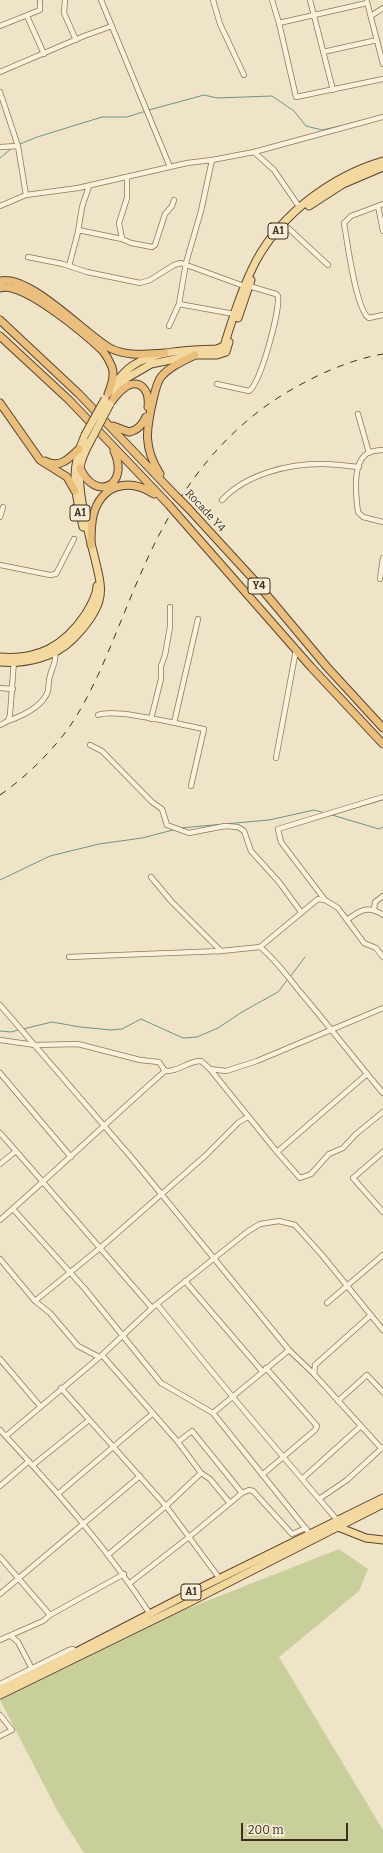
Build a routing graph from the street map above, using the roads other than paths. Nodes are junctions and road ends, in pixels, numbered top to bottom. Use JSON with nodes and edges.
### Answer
{"nodes":[{"id":1,"x":65,"y":0,"type":"edge"},
{"id":2,"x":101,"y":0,"type":"edge"},
{"id":3,"x":212,"y":0,"type":"edge"},
{"id":4,"x":272,"y":0,"type":"edge"},
{"id":5,"x":310,"y":0,"type":"edge"},
{"id":6,"x":40,"y":2,"type":"dead end"},
{"id":7,"x":367,"y":2,"type":"edge"},
{"id":8,"x":383,"y":8,"type":"edge"},
{"id":9,"x":27,"y":16,"type":"junction"},
{"id":10,"x":314,"y":16,"type":"junction"},
{"id":11,"x":371,"y":16,"type":"junction"},
{"id":12,"x":279,"y":23,"type":"junction"},
{"id":13,"x":0,"y":26,"type":"edge"},
{"id":14,"x":112,"y":26,"type":"junction"},
{"id":15,"x":76,"y":40,"type":"junction"},
{"id":16,"x":377,"y":40,"type":"junction"},
{"id":17,"x":323,"y":52,"type":"junction"},
{"id":18,"x":44,"y":54,"type":"junction"},
{"id":19,"x":383,"y":64,"type":"edge"},
{"id":20,"x":0,"y":72,"type":"edge"},
{"id":21,"x":244,"y":75,"type":"dead end"},
{"id":22,"x":383,"y":79,"type":"edge"},
{"id":23,"x":333,"y":90,"type":"junction"},
{"id":24,"x":0,"y":92,"type":"edge"},
{"id":25,"x":383,"y":117,"type":"edge"},
{"id":26,"x":18,"y":146,"type":"junction"},
{"id":27,"x":0,"y":147,"type":"edge"},
{"id":28,"x":254,"y":152,"type":"junction"},
{"id":29,"x":212,"y":160,"type":"junction"},
{"id":30,"x":383,"y":161,"type":"edge"},
{"id":31,"x":170,"y":167,"type":"junction"},
{"id":32,"x":383,"y":167,"type":"edge"},
{"id":33,"x":127,"y":177,"type":"junction"},
{"id":34,"x":89,"y":186,"type":"junction"},
{"id":35,"x":26,"y":195,"type":"junction"},
{"id":36,"x":174,"y":200,"type":"dead end"},
{"id":37,"x":381,"y":205,"type":"edge"},
{"id":38,"x":0,"y":206,"type":"edge"},
{"id":39,"x":300,"y":208,"type":"junction"},
{"id":40,"x":287,"y":227,"type":"junction"},
{"id":41,"x":78,"y":230,"type":"junction"},
{"id":42,"x":383,"y":231,"type":"edge"},
{"id":43,"x":122,"y":239,"type":"junction"},
{"id":44,"x":28,"y":257,"type":"dead end"},
{"id":45,"x":186,"y":263,"type":"junction"},
{"id":46,"x":328,"y":265,"type":"dead end"},
{"id":47,"x":69,"y":266,"type":"junction"},
{"id":48,"x":0,"y":281,"type":"edge"},
{"id":49,"x":247,"y":286,"type":"junction"},
{"id":50,"x":0,"y":288,"type":"edge"},
{"id":51,"x":179,"y":304,"type":"junction"},
{"id":52,"x":234,"y":314,"type":"junction"},
{"id":53,"x":383,"y":315,"type":"edge"},
{"id":54,"x":0,"y":320,"type":"edge"},
{"id":55,"x":169,"y":326,"type":"dead end"},
{"id":56,"x":0,"y":336,"type":"edge"},
{"id":57,"x":165,"y":353,"type":"junction"},
{"id":58,"x":195,"y":356,"type":"junction"},
{"id":59,"x":217,"y":384,"type":"dead end"},
{"id":60,"x":0,"y":397,"type":"edge"},
{"id":61,"x":109,"y":400,"type":"junction"},
{"id":62,"x":0,"y":403,"type":"edge"},
{"id":63,"x":358,"y":414,"type":"dead end"},
{"id":64,"x":106,"y":422,"type":"junction"},
{"id":65,"x":88,"y":438,"type":"junction"},
{"id":66,"x":112,"y":446,"type":"junction"},
{"id":67,"x":79,"y":449,"type":"junction"},
{"id":68,"x":383,"y":450,"type":"edge"},
{"id":69,"x":369,"y":453,"type":"junction"},
{"id":70,"x":359,"y":467,"type":"junction"},
{"id":71,"x":80,"y":468,"type":"junction"},
{"id":72,"x":169,"y":488,"type":"junction"},
{"id":73,"x":75,"y":491,"type":"junction"},
{"id":74,"x":163,"y":499,"type":"junction"},
{"id":75,"x":222,"y":500,"type":"dead end"},
{"id":76,"x":3,"y":507,"type":"dead end"},
{"id":77,"x":0,"y":517,"type":"edge"},
{"id":78,"x":383,"y":522,"type":"edge"},
{"id":79,"x":74,"y":539,"type":"dead end"},
{"id":80,"x":91,"y":545,"type":"junction"},
{"id":81,"x":383,"y":558,"type":"edge"},
{"id":82,"x":0,"y":565,"type":"edge"},
{"id":83,"x":380,"y":579,"type":"dead end"},
{"id":84,"x":170,"y":607,"type":"dead end"},
{"id":85,"x":198,"y":619,"type":"dead end"},
{"id":86,"x":297,"y":649,"type":"junction"},
{"id":87,"x":55,"y":652,"type":"junction"},
{"id":88,"x":0,"y":657,"type":"edge"},
{"id":89,"x":14,"y":660,"type":"junction"},
{"id":90,"x":0,"y":662,"type":"edge"},
{"id":91,"x":0,"y":688,"type":"edge"},
{"id":92,"x":13,"y":689,"type":"junction"},
{"id":93,"x":98,"y":715,"type":"dead end"},
{"id":94,"x":151,"y":719,"type":"junction"},
{"id":95,"x":8,"y":721,"type":"junction"},
{"id":96,"x":174,"y":723,"type":"junction"},
{"id":97,"x":0,"y":725,"type":"edge"},
{"id":98,"x":383,"y":728,"type":"edge"},
{"id":99,"x":383,"y":744,"type":"edge"},
{"id":100,"x":90,"y":745,"type":"dead end"},
{"id":101,"x":276,"y":758,"type":"dead end"},
{"id":102,"x":191,"y":786,"type":"dead end"},
{"id":103,"x":383,"y":797,"type":"edge"},
{"id":104,"x":151,"y":877,"type":"dead end"},
{"id":105,"x":383,"y":896,"type":"edge"},
{"id":106,"x":325,"y":900,"type":"junction"},
{"id":107,"x":374,"y":909,"type":"junction"},
{"id":108,"x":301,"y":912,"type":"junction"},
{"id":109,"x":383,"y":915,"type":"edge"},
{"id":110,"x":347,"y":920,"type":"junction"},
{"id":111,"x":260,"y":947,"type":"junction"},
{"id":112,"x":221,"y":951,"type":"junction"},
{"id":113,"x":69,"y":957,"type":"dead end"},
{"id":114,"x":383,"y":957,"type":"edge"},
{"id":115,"x":0,"y":1005,"type":"edge"},
{"id":116,"x":383,"y":1008,"type":"edge"},
{"id":117,"x":330,"y":1029,"type":"junction"},
{"id":118,"x":0,"y":1040,"type":"edge"},
{"id":119,"x":35,"y":1045,"type":"junction"},
{"id":120,"x":210,"y":1069,"type":"junction"},
{"id":121,"x":165,"y":1071,"type":"junction"},
{"id":122,"x":0,"y":1073,"type":"edge"},
{"id":123,"x":367,"y":1074,"type":"junction"},
{"id":124,"x":383,"y":1093,"type":"edge"},
{"id":125,"x":383,"y":1112,"type":"edge"},
{"id":126,"x":248,"y":1117,"type":"junction"},
{"id":127,"x":103,"y":1125,"type":"junction"},
{"id":128,"x":0,"y":1133,"type":"edge"},
{"id":129,"x":16,"y":1151,"type":"junction"},
{"id":130,"x":277,"y":1152,"type":"junction"},
{"id":131,"x":383,"y":1152,"type":"edge"},
{"id":132,"x":71,"y":1157,"type":"junction"},
{"id":133,"x":0,"y":1164,"type":"edge"},
{"id":134,"x":42,"y":1182,"type":"junction"},
{"id":135,"x":161,"y":1194,"type":"junction"},
{"id":136,"x":13,"y":1209,"type":"junction"},
{"id":137,"x":383,"y":1212,"type":"edge"},
{"id":138,"x":0,"y":1220,"type":"edge"},
{"id":139,"x":100,"y":1248,"type":"junction"},
{"id":140,"x":383,"y":1255,"type":"edge"},
{"id":141,"x":0,"y":1259,"type":"edge"},
{"id":142,"x":215,"y":1259,"type":"junction"},
{"id":143,"x":70,"y":1274,"type":"junction"},
{"id":144,"x":185,"y":1281,"type":"junction"},
{"id":145,"x":348,"y":1286,"type":"junction"},
{"id":146,"x":35,"y":1301,"type":"junction"},
{"id":147,"x":327,"y":1303,"type":"dead end"},
{"id":148,"x":156,"y":1304,"type":"junction"},
{"id":149,"x":152,"y":1308,"type":"junction"},
{"id":150,"x":371,"y":1315,"type":"junction"},
{"id":151,"x":383,"y":1330,"type":"edge"},
{"id":152,"x":123,"y":1335,"type":"junction"},
{"id":153,"x":289,"y":1350,"type":"junction"},
{"id":154,"x":101,"y":1356,"type":"junction"},
{"id":155,"x":0,"y":1359,"type":"edge"},
{"id":156,"x":264,"y":1369,"type":"junction"},
{"id":157,"x":314,"y":1374,"type":"junction"},
{"id":158,"x":61,"y":1388,"type":"junction"},
{"id":159,"x":383,"y":1392,"type":"edge"},
{"id":160,"x":232,"y":1398,"type":"junction"},
{"id":161,"x":338,"y":1401,"type":"junction"},
{"id":162,"x":40,"y":1406,"type":"junction"},
{"id":163,"x":213,"y":1413,"type":"junction"},
{"id":164,"x":152,"y":1414,"type":"junction"},
{"id":165,"x":89,"y":1420,"type":"junction"},
{"id":166,"x":361,"y":1426,"type":"junction"},
{"id":167,"x":0,"y":1430,"type":"edge"},
{"id":168,"x":6,"y":1436,"type":"junction"},
{"id":169,"x":178,"y":1442,"type":"junction"},
{"id":170,"x":114,"y":1447,"type":"junction"},
{"id":171,"x":382,"y":1448,"type":"edge"},
{"id":172,"x":284,"y":1456,"type":"junction"},
{"id":173,"x":31,"y":1463,"type":"junction"},
{"id":174,"x":201,"y":1473,"type":"junction"},
{"id":175,"x":262,"y":1475,"type":"junction"},
{"id":176,"x":140,"y":1476,"type":"junction"},
{"id":177,"x":302,"y":1479,"type":"junction"},
{"id":178,"x":0,"y":1486,"type":"edge"},
{"id":179,"x":58,"y":1493,"type":"junction"},
{"id":180,"x":242,"y":1493,"type":"junction"},
{"id":181,"x":383,"y":1498,"type":"edge"},
{"id":182,"x":319,"y":1499,"type":"junction"},
{"id":183,"x":229,"y":1502,"type":"junction"},
{"id":184,"x":383,"y":1504,"type":"edge"},
{"id":185,"x":166,"y":1506,"type":"junction"},
{"id":186,"x":83,"y":1523,"type":"junction"},
{"id":187,"x":338,"y":1524,"type":"junction"},
{"id":188,"x":308,"y":1531,"type":"junction"},
{"id":189,"x":189,"y":1537,"type":"junction"},
{"id":190,"x":383,"y":1540,"type":"edge"},
{"id":191,"x":109,"y":1554,"type":"junction"},
{"id":192,"x":0,"y":1558,"type":"edge"},
{"id":193,"x":124,"y":1574,"type":"junction"},
{"id":194,"x":19,"y":1578,"type":"junction"},
{"id":195,"x":220,"y":1579,"type":"junction"},
{"id":196,"x":130,"y":1582,"type":"junction"},
{"id":197,"x":0,"y":1594,"type":"edge"},
{"id":198,"x":150,"y":1614,"type":"junction"},
{"id":199,"x":50,"y":1615,"type":"junction"},
{"id":200,"x":11,"y":1636,"type":"junction"},
{"id":201,"x":0,"y":1640,"type":"edge"},
{"id":202,"x":76,"y":1652,"type":"junction"},
{"id":203,"x":31,"y":1668,"type":"junction"},
{"id":204,"x":0,"y":1684,"type":"edge"},
{"id":205,"x":0,"y":1689,"type":"edge"},
{"id":206,"x":0,"y":1695,"type":"edge"},
{"id":207,"x":0,"y":1715,"type":"edge"},
{"id":208,"x":0,"y":1736,"type":"edge"}],
"edges":[{"from":1,"to":15,"type":"street"},
{"from":2,"to":14,"type":"street"},
{"from":3,"to":21,"type":"street"},
{"from":4,"to":12,"type":"street"},
{"from":5,"to":10,"type":"street"},
{"from":6,"to":9,"type":"street"},
{"from":7,"to":10,"type":"street"},
{"from":7,"to":11,"type":"street"},
{"from":8,"to":11,"type":"street"},
{"from":9,"to":13,"type":"street"},
{"from":9,"to":18,"type":"street"},
{"from":10,"to":12,"type":"street"},
{"from":10,"to":17,"type":"street"},
{"from":11,"to":16,"type":"street"},
{"from":12,"to":23,"type":"street"},
{"from":14,"to":15,"type":"street"},
{"from":14,"to":31,"type":"street"},
{"from":15,"to":18,"type":"street"},
{"from":16,"to":17,"type":"street"},
{"from":16,"to":19,"type":"street"},
{"from":17,"to":23,"type":"street"},
{"from":18,"to":20,"type":"street"},
{"from":22,"to":23,"type":"street"},
{"from":24,"to":26,"type":"street"},
{"from":25,"to":28,"type":"street"},
{"from":26,"to":27,"type":"street"},
{"from":26,"to":35,"type":"street"},
{"from":28,"to":29,"type":"street"},
{"from":28,"to":39,"type":"street"},
{"from":29,"to":31,"type":"street"},
{"from":29,"to":45,"type":"street"},
{"from":30,"to":39,"type":"main road","number":"A1"},
{"from":31,"to":33,"type":"street"},
{"from":32,"to":40,"type":"main road","number":"A1"},
{"from":33,"to":34,"type":"street"},
{"from":33,"to":43,"type":"street"},
{"from":34,"to":35,"type":"street"},
{"from":34,"to":41,"type":"street"},
{"from":35,"to":38,"type":"street"},
{"from":36,"to":43,"type":"street"},
{"from":37,"to":42,"type":"street"},
{"from":37,"to":53,"type":"street"},
{"from":39,"to":49,"type":"main road","number":"A1"},
{"from":40,"to":46,"type":"street"},
{"from":40,"to":49,"type":"main road","number":"A1"},
{"from":41,"to":43,"type":"street"},
{"from":41,"to":47,"type":"street"},
{"from":44,"to":47,"type":"street"},
{"from":45,"to":47,"type":"street"},
{"from":45,"to":49,"type":"street"},
{"from":45,"to":51,"type":"street"},
{"from":48,"to":57,"type":"highway"},
{"from":49,"to":52,"type":"main road","number":"A1"},
{"from":49,"to":58,"type":"main road","number":"A1"},
{"from":49,"to":59,"type":"street"},
{"from":50,"to":61,"type":"highway"},
{"from":51,"to":52,"type":"street"},
{"from":51,"to":55,"type":"street"},
{"from":52,"to":57,"type":"main road","number":"A1"},
{"from":54,"to":64,"type":"highway","name":"Rocade Y4","number":"Y4"},
{"from":56,"to":66,"type":"highway","name":"Rocade Y4","number":"Y4"},
{"from":57,"to":61,"type":"main road","number":"A1"},
{"from":58,"to":61,"type":"main road","number":"A1"},
{"from":58,"to":72,"type":"highway"},
{"from":60,"to":67,"type":"highway"},
{"from":61,"to":64,"type":"highway"},
{"from":61,"to":65,"type":"main road","number":"A1","bridge":true},
{"from":62,"to":73,"type":"highway"},
{"from":63,"to":69,"type":"street"},
{"from":64,"to":72,"type":"highway","name":"Rocade Y4","number":"Y4"},
{"from":65,"to":67,"type":"main road","number":"A1"},
{"from":65,"to":71,"type":"main road","number":"A1"},
{"from":66,"to":71,"type":"highway"},
{"from":66,"to":74,"type":"highway","name":"Rocade Y4","number":"Y4"},
{"from":67,"to":73,"type":"main road","number":"A1"},
{"from":68,"to":69,"type":"street"},
{"from":69,"to":70,"type":"street"},
{"from":70,"to":75,"type":"street"},
{"from":70,"to":78,"type":"street"},
{"from":71,"to":80,"type":"main road","number":"A1"},
{"from":72,"to":98,"type":"highway","name":"Rocade Y4","number":"Y4","bridge":true},
{"from":73,"to":89,"type":"main road","number":"A1"},
{"from":74,"to":80,"type":"highway"},
{"from":74,"to":86,"type":"highway","name":"Rocade Y4","number":"Y4","bridge":true},
{"from":76,"to":77,"type":"street"},
{"from":79,"to":82,"type":"street"},
{"from":80,"to":87,"type":"main road","number":"A1"},
{"from":81,"to":83,"type":"street"},
{"from":84,"to":94,"type":"street"},
{"from":85,"to":96,"type":"street"},
{"from":86,"to":99,"type":"highway","name":"Rocade Y4","number":"Y4"},
{"from":86,"to":101,"type":"street"},
{"from":87,"to":89,"type":"main road","number":"A1"},
{"from":87,"to":95,"type":"street"},
{"from":88,"to":89,"type":"main road","number":"A1"},
{"from":89,"to":90,"type":"main road","number":"A1"},
{"from":89,"to":92,"type":"street"},
{"from":91,"to":92,"type":"street"},
{"from":92,"to":95,"type":"street"},
{"from":93,"to":94,"type":"street"},
{"from":94,"to":96,"type":"street"},
{"from":95,"to":97,"type":"street"},
{"from":96,"to":102,"type":"street"},
{"from":100,"to":108,"type":"street"},
{"from":103,"to":106,"type":"street"},
{"from":104,"to":112,"type":"street"},
{"from":105,"to":107,"type":"street"},
{"from":106,"to":108,"type":"street"},
{"from":106,"to":110,"type":"street"},
{"from":107,"to":109,"type":"street"},
{"from":107,"to":110,"type":"street"},
{"from":108,"to":111,"type":"street"},
{"from":110,"to":114,"type":"street"},
{"from":111,"to":112,"type":"street"},
{"from":111,"to":117,"type":"street"},
{"from":112,"to":113,"type":"street"},
{"from":115,"to":119,"type":"street"},
{"from":116,"to":117,"type":"street"},
{"from":117,"to":120,"type":"street"},
{"from":117,"to":123,"type":"street"},
{"from":118,"to":119,"type":"street"},
{"from":119,"to":121,"type":"street"},
{"from":119,"to":127,"type":"street"},
{"from":120,"to":121,"type":"street"},
{"from":120,"to":126,"type":"street"},
{"from":121,"to":127,"type":"street"},
{"from":122,"to":132,"type":"street"},
{"from":123,"to":124,"type":"street"},
{"from":123,"to":130,"type":"street"},
{"from":125,"to":130,"type":"street"},
{"from":126,"to":130,"type":"street"},
{"from":126,"to":135,"type":"street"},
{"from":127,"to":132,"type":"street"},
{"from":127,"to":135,"type":"street"},
{"from":128,"to":129,"type":"street"},
{"from":129,"to":133,"type":"street"},
{"from":129,"to":134,"type":"street"},
{"from":131,"to":137,"type":"street"},
{"from":132,"to":134,"type":"street"},
{"from":134,"to":136,"type":"street"},
{"from":134,"to":139,"type":"street"},
{"from":135,"to":139,"type":"street"},
{"from":135,"to":142,"type":"street"},
{"from":136,"to":138,"type":"street"},
{"from":136,"to":143,"type":"street"},
{"from":139,"to":143,"type":"street"},
{"from":139,"to":149,"type":"street"},
{"from":140,"to":145,"type":"street"},
{"from":141,"to":146,"type":"street"},
{"from":142,"to":144,"type":"street"},
{"from":142,"to":145,"type":"street"},
{"from":142,"to":153,"type":"street"},
{"from":143,"to":146,"type":"street"},
{"from":143,"to":152,"type":"street"},
{"from":144,"to":148,"type":"street"},
{"from":144,"to":156,"type":"street"},
{"from":145,"to":147,"type":"street"},
{"from":145,"to":150,"type":"street"},
{"from":146,"to":154,"type":"street"},
{"from":148,"to":149,"type":"street"},
{"from":148,"to":160,"type":"street"},
{"from":149,"to":152,"type":"street"},
{"from":150,"to":151,"type":"street"},
{"from":150,"to":157,"type":"street"},
{"from":152,"to":154,"type":"street"},
{"from":152,"to":163,"type":"street"},
{"from":153,"to":156,"type":"street"},
{"from":153,"to":157,"type":"street"},
{"from":154,"to":158,"type":"street"},
{"from":154,"to":164,"type":"street"},
{"from":155,"to":162,"type":"street"},
{"from":156,"to":160,"type":"street"},
{"from":156,"to":172,"type":"street"},
{"from":157,"to":161,"type":"street"},
{"from":158,"to":162,"type":"street"},
{"from":158,"to":165,"type":"street"},
{"from":159,"to":161,"type":"street"},
{"from":160,"to":163,"type":"street"},
{"from":160,"to":172,"type":"street"},
{"from":161,"to":166,"type":"street"},
{"from":162,"to":168,"type":"street"},
{"from":163,"to":175,"type":"street"},
{"from":164,"to":169,"type":"street"},
{"from":164,"to":170,"type":"street"},
{"from":165,"to":170,"type":"street"},
{"from":165,"to":173,"type":"street"},
{"from":166,"to":171,"type":"street"},
{"from":166,"to":177,"type":"street"},
{"from":167,"to":168,"type":"street"},
{"from":168,"to":173,"type":"street"},
{"from":169,"to":174,"type":"street"},
{"from":169,"to":180,"type":"street"},
{"from":170,"to":176,"type":"street"},
{"from":170,"to":179,"type":"street"},
{"from":171,"to":182,"type":"street"},
{"from":172,"to":175,"type":"street"},
{"from":172,"to":177,"type":"street"},
{"from":173,"to":178,"type":"street"},
{"from":173,"to":179,"type":"street"},
{"from":174,"to":183,"type":"street"},
{"from":174,"to":185,"type":"street"},
{"from":175,"to":188,"type":"street"},
{"from":176,"to":185,"type":"street"},
{"from":176,"to":186,"type":"street"},
{"from":177,"to":182,"type":"street"},
{"from":179,"to":186,"type":"street"},
{"from":180,"to":183,"type":"street"},
{"from":180,"to":188,"type":"street"},
{"from":181,"to":187,"type":"main road","number":"A1"},
{"from":182,"to":187,"type":"street"},
{"from":183,"to":189,"type":"street"},
{"from":184,"to":187,"type":"main road","number":"A1"},
{"from":185,"to":189,"type":"street"},
{"from":185,"to":191,"type":"street"},
{"from":186,"to":191,"type":"street"},
{"from":186,"to":194,"type":"street"},
{"from":187,"to":188,"type":"main road","number":"A1"},
{"from":187,"to":190,"type":"main road"},
{"from":187,"to":206,"type":"main road","number":"A1"},
{"from":188,"to":195,"type":"main road","number":"A1"},
{"from":189,"to":195,"type":"street"},
{"from":189,"to":196,"type":"street"},
{"from":191,"to":193,"type":"street"},
{"from":192,"to":194,"type":"street"},
{"from":193,"to":196,"type":"street"},
{"from":193,"to":199,"type":"street"},
{"from":194,"to":197,"type":"street"},
{"from":194,"to":199,"type":"street"},
{"from":195,"to":198,"type":"main road","number":"A1"},
{"from":196,"to":198,"type":"street"},
{"from":198,"to":202,"type":"main road","number":"A1"},
{"from":199,"to":200,"type":"street"},
{"from":200,"to":201,"type":"street"},
{"from":200,"to":203,"type":"street"},
{"from":202,"to":203,"type":"street"},
{"from":202,"to":205,"type":"main road","number":"A1"},
{"from":203,"to":204,"type":"street"},
{"from":207,"to":208,"type":"street"}]}
